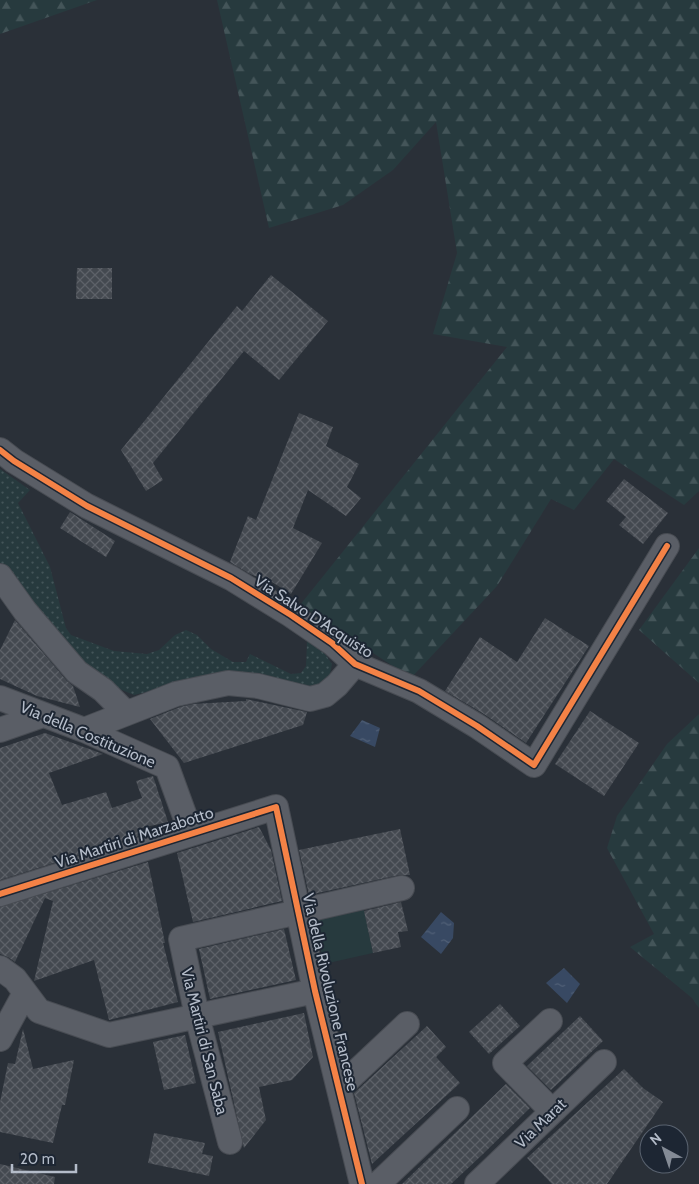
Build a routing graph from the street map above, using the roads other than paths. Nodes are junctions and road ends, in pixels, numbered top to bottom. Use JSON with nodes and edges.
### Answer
{"nodes":[{"id":1,"x":0,"y":450,"type":"edge"},
{"id":2,"x":667,"y":546,"type":"dead end"},
{"id":3,"x":0,"y":576,"type":"edge"},
{"id":4,"x":355,"y":664,"type":"junction"},
{"id":5,"x":0,"y":698,"type":"edge"},
{"id":6,"x":126,"y":713,"type":"junction"},
{"id":7,"x":43,"y":715,"type":"junction"},
{"id":8,"x":0,"y":730,"type":"edge"},
{"id":9,"x":84,"y":730,"type":"junction"},
{"id":10,"x":276,"y":806,"type":"joint"},
{"id":11,"x":191,"y":833,"type":"junction"},
{"id":12,"x":402,"y":888,"type":"dead end"},
{"id":13,"x":0,"y":894,"type":"edge"},
{"id":14,"x":299,"y":913,"type":"junction"},
{"id":15,"x":0,"y":968,"type":"edge"},
{"id":16,"x":315,"y":991,"type":"junction"},
{"id":17,"x":25,"y":993,"type":"junction"},
{"id":18,"x":198,"y":1016,"type":"junction"},
{"id":19,"x":550,"y":1021,"type":"dead end"},
{"id":20,"x":407,"y":1024,"type":"dead end"},
{"id":21,"x":0,"y":1039,"type":"edge"},
{"id":22,"x":604,"y":1062,"type":"dead end"},
{"id":23,"x":339,"y":1088,"type":"junction"},
{"id":24,"x":457,"y":1109,"type":"dead end"},
{"id":25,"x":552,"y":1112,"type":"junction"},
{"id":26,"x":230,"y":1142,"type":"dead end"},
{"id":27,"x":362,"y":1184,"type":"edge"},
{"id":28,"x":378,"y":1184,"type":"edge"},
{"id":29,"x":477,"y":1184,"type":"edge"}],
"edges":[{"from":1,"to":4,"type":"street","name":"Via Salvo D'Acquisto"},
{"from":2,"to":4,"type":"street","name":"Via Salvo D'Acquisto"},
{"from":3,"to":6,"type":"street"},
{"from":4,"to":6,"type":"street"},
{"from":5,"to":7,"type":"street","name":"Via della Costituzione"},
{"from":6,"to":9,"type":"street"},
{"from":7,"to":8,"type":"street"},
{"from":7,"to":9,"type":"street","name":"Via della Costituzione"},
{"from":9,"to":11,"type":"street","name":"Via della Costituzione"},
{"from":10,"to":11,"type":"street","name":"Via Martiri di Marzabotto"},
{"from":10,"to":14,"type":"street","name":"Via della Rivoluzione Francese"},
{"from":11,"to":13,"type":"street","name":"Via Martiri di Marzabotto"},
{"from":12,"to":14,"type":"street"},
{"from":14,"to":16,"type":"street","name":"Via della Rivoluzione Francese"},
{"from":14,"to":18,"type":"street","name":"Via Martiri di San Saba"},
{"from":15,"to":17,"type":"street"},
{"from":16,"to":18,"type":"street"},
{"from":16,"to":23,"type":"street","name":"Via della Rivoluzione Francese"},
{"from":17,"to":18,"type":"street"},
{"from":17,"to":21,"type":"street"},
{"from":18,"to":26,"type":"street","name":"Via Martiri di San Saba"},
{"from":19,"to":25,"type":"street"},
{"from":20,"to":23,"type":"street"},
{"from":22,"to":25,"type":"street","name":"Via Marat"},
{"from":23,"to":27,"type":"street","name":"Via della Rivoluzione Francese"},
{"from":24,"to":28,"type":"street"},
{"from":25,"to":29,"type":"street","name":"Via Marat"}]}
